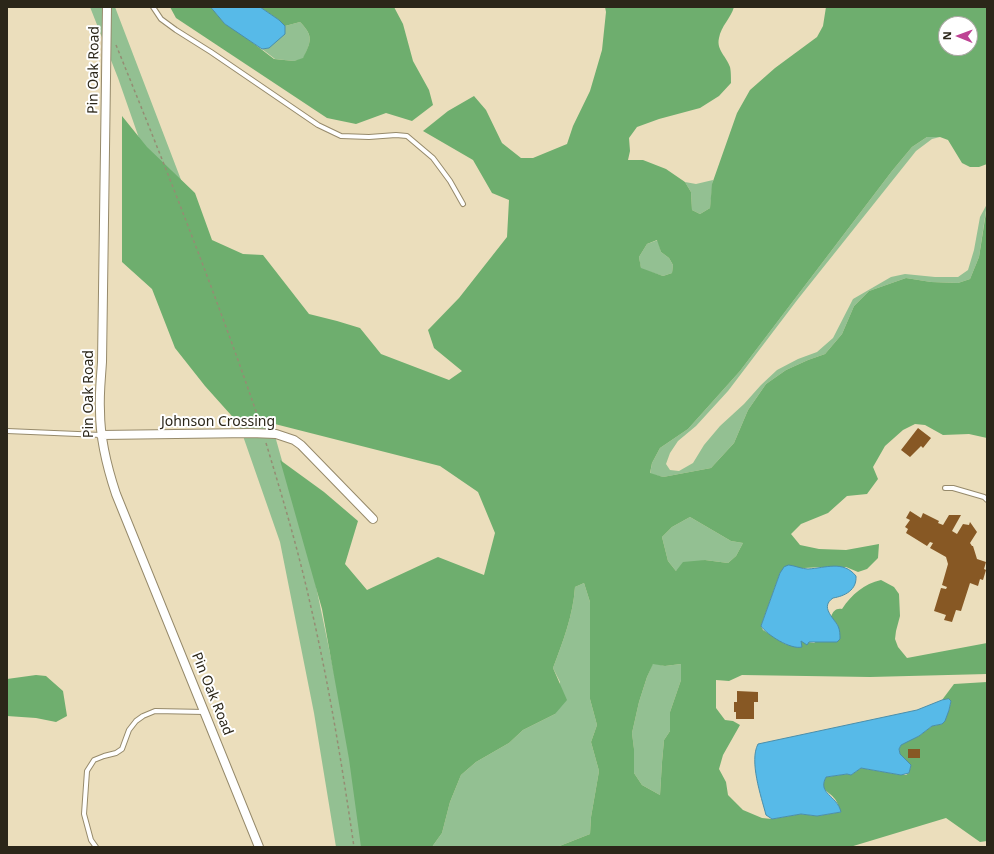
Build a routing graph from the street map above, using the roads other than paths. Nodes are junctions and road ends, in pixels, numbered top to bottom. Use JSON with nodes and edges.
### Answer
{"nodes":[{"id":1,"x":107,"y":7,"type":"edge"},
{"id":2,"x":153,"y":7,"type":"edge"},
{"id":3,"x":463,"y":204,"type":"dead end"},
{"id":4,"x":7,"y":431,"type":"edge"},
{"id":5,"x":101,"y":435,"type":"junction"},
{"id":6,"x":945,"y":488,"type":"dead end"},
{"id":7,"x":987,"y":500,"type":"edge"},
{"id":8,"x":373,"y":519,"type":"dead end"},
{"id":9,"x":205,"y":712,"type":"junction"},
{"id":10,"x":96,"y":847,"type":"edge"},
{"id":11,"x":259,"y":847,"type":"edge"}],
"edges":[{"from":1,"to":5,"type":"street","name":"Pin Oak Road"},
{"from":2,"to":3,"type":"lane"},
{"from":4,"to":5,"type":"lane"},
{"from":5,"to":8,"type":"street","name":"Johnson Crossing"},
{"from":5,"to":9,"type":"street","name":"Pin Oak Road"},
{"from":6,"to":7,"type":"lane"},
{"from":9,"to":10,"type":"lane"},
{"from":9,"to":11,"type":"street","name":"Pin Oak Road"}]}
